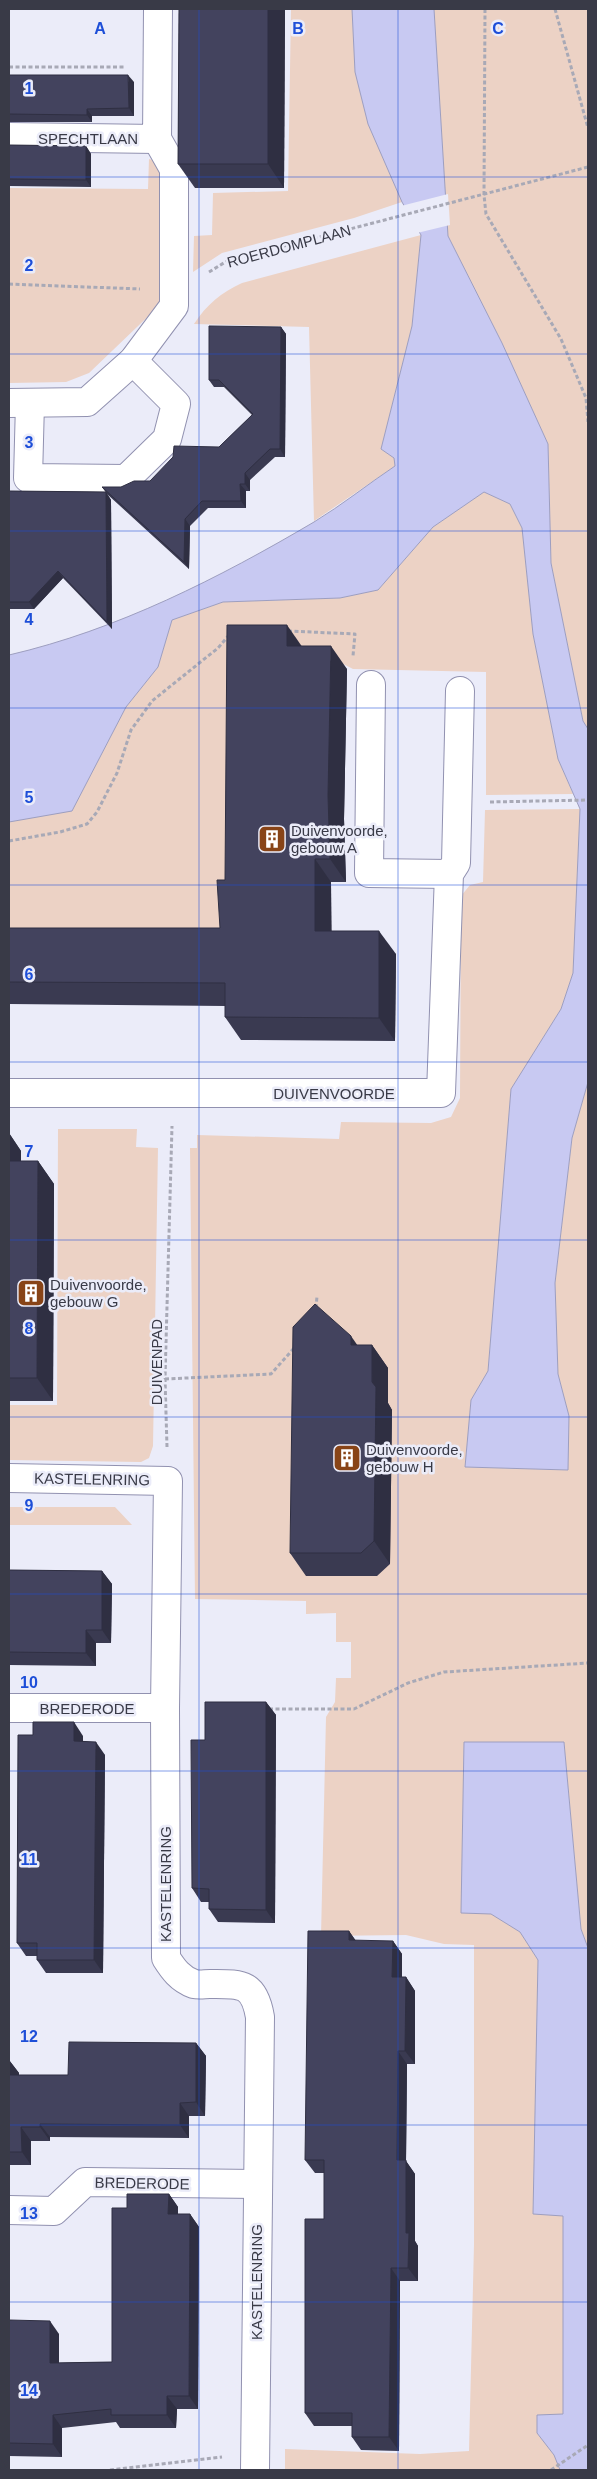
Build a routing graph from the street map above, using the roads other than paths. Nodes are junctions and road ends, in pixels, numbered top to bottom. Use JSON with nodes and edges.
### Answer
{"nodes":[{"id":1,"x":158,"y":9,"type":"edge"},
{"id":2,"x":9,"y":137,"type":"edge"},
{"id":3,"x":157,"y":138,"type":"junction"},
{"id":4,"x":132,"y":361,"type":"junction"},
{"id":5,"x":19,"y":403,"type":"edge"},
{"id":6,"x":371,"y":685,"type":"road end"},
{"id":7,"x":460,"y":691,"type":"dead end"},
{"id":8,"x":449,"y":874,"type":"junction"},
{"id":9,"x":9,"y":1093,"type":"edge"},
{"id":10,"x":9,"y":1478,"type":"edge"},
{"id":11,"x":9,"y":1708,"type":"edge"},
{"id":12,"x":165,"y":1708,"type":"junction"},
{"id":13,"x":257,"y":2184,"type":"junction"},
{"id":14,"x":9,"y":2210,"type":"edge"},
{"id":15,"x":255,"y":2461,"type":"edge"}],
"edges":[{"from":1,"to":3,"type":"street","name":"SPECHTLAAN"},
{"from":2,"to":3,"type":"street","name":"SPECHTLAAN"},
{"from":3,"to":4,"type":"street"},
{"from":4,"to":5,"type":"street"},
{"from":4,"to":5,"type":"street"},
{"from":6,"to":8,"type":"street"},
{"from":7,"to":8,"type":"street","name":"DUIVENVOORDE"},
{"from":8,"to":9,"type":"street","name":"DUIVENVOORDE"},
{"from":10,"to":12,"type":"street","name":"KASTELENRING"},
{"from":11,"to":12,"type":"street","name":"BREDERODE"},
{"from":12,"to":13,"type":"street","name":"KASTELENRING"},
{"from":13,"to":14,"type":"street","name":"BREDERODE"},
{"from":13,"to":15,"type":"street","name":"KASTELENRING"}]}
